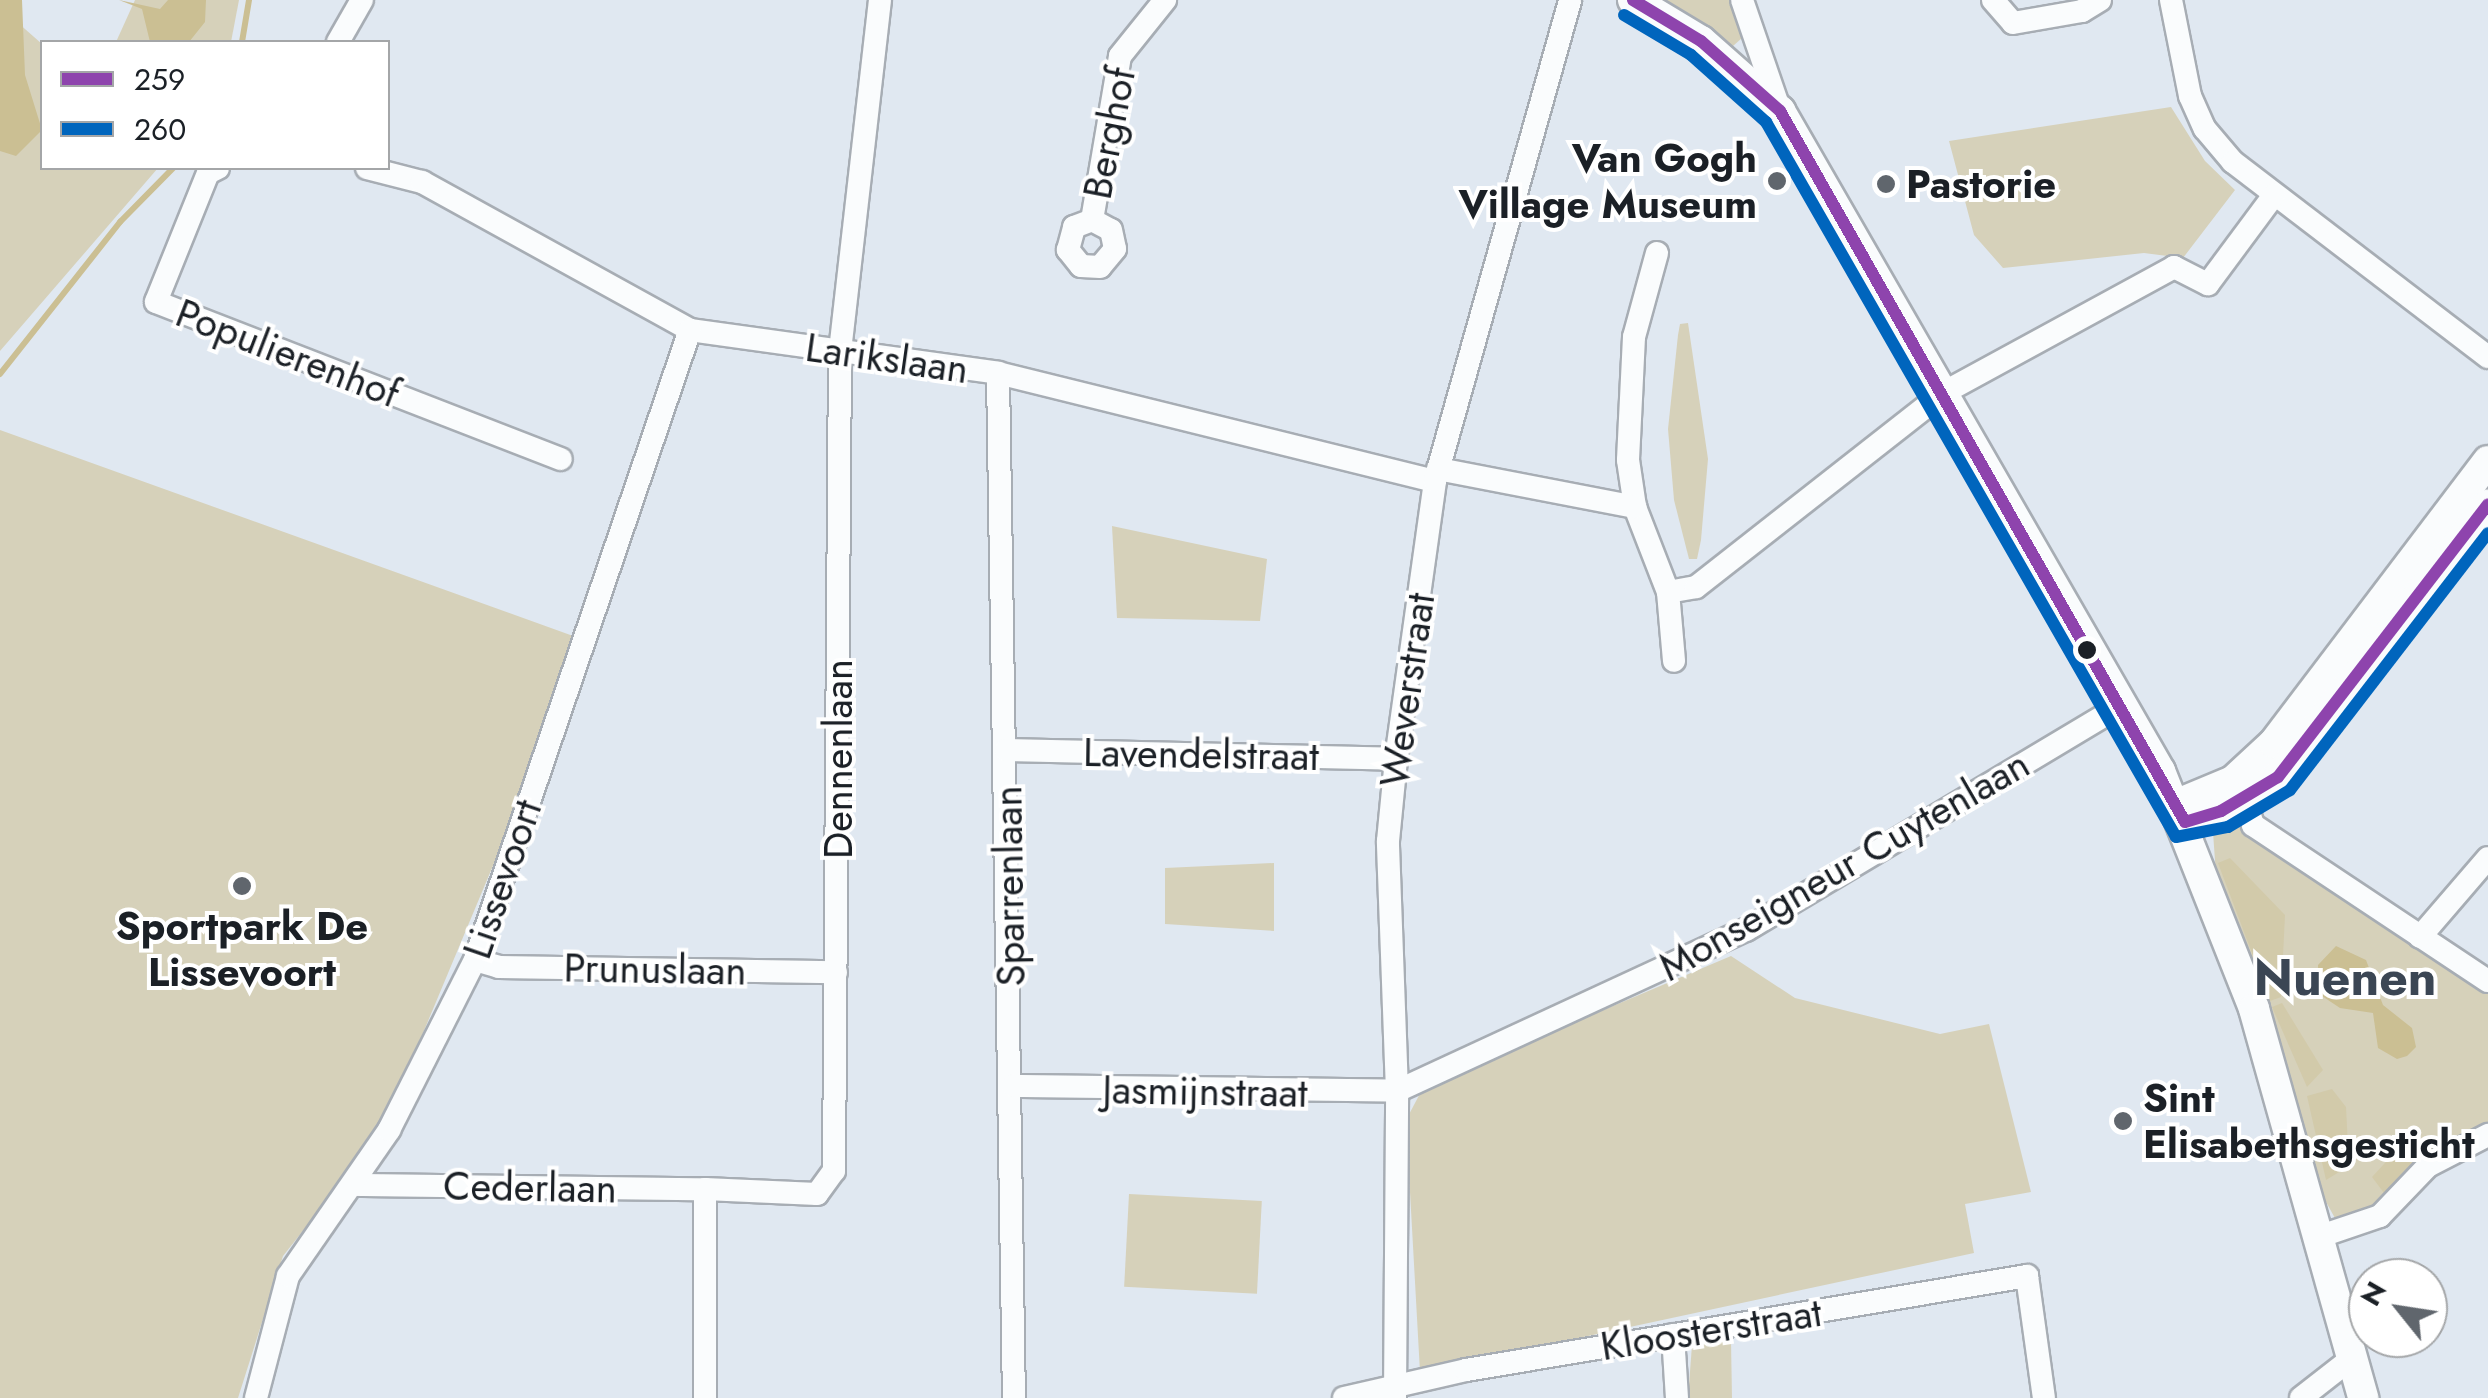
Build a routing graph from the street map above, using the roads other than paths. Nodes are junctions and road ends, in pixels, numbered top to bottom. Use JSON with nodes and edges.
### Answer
{"nodes":[{"id":1,"x":362,"y":0,"type":"edge"},
{"id":2,"x":880,"y":0,"type":"edge"},
{"id":3,"x":1165,"y":0,"type":"edge"},
{"id":4,"x":1570,"y":0,"type":"edge"},
{"id":5,"x":1634,"y":0,"type":"edge"},
{"id":6,"x":1742,"y":0,"type":"edge"},
{"id":7,"x":1993,"y":0,"type":"edge"},
{"id":8,"x":2100,"y":0,"type":"edge"},
{"id":9,"x":2171,"y":0,"type":"edge"},
{"id":10,"x":339,"y":40,"type":"edge"},
{"id":11,"x":1754,"y":40,"type":"junction"},
{"id":12,"x":1726,"y":60,"type":"junction"},
{"id":13,"x":1780,"y":111,"type":"junction"},
{"id":14,"x":214,"y":170,"type":"edge"},
{"id":15,"x":375,"y":170,"type":"edge"},
{"id":16,"x":2274,"y":195,"type":"junction"},
{"id":17,"x":1092,"y":220,"type":"dead end"},
{"id":18,"x":1658,"y":253,"type":"dead end"},
{"id":19,"x":690,"y":330,"type":"junction"},
{"id":20,"x":840,"y":351,"type":"junction"},
{"id":21,"x":2488,"y":357,"type":"edge"},
{"id":22,"x":998,"y":373,"type":"junction"},
{"id":23,"x":1945,"y":392,"type":"junction"},
{"id":24,"x":561,"y":459,"type":"dead end"},
{"id":25,"x":2488,"y":461,"type":"edge"},
{"id":26,"x":1437,"y":475,"type":"junction"},
{"id":27,"x":2488,"y":504,"type":"edge"},
{"id":28,"x":1636,"y":507,"type":"junction"},
{"id":29,"x":1668,"y":592,"type":"junction"},
{"id":30,"x":1674,"y":661,"type":"dead end"},
{"id":31,"x":2122,"y":705,"type":"junction"},
{"id":32,"x":1006,"y":750,"type":"junction"},
{"id":33,"x":1396,"y":759,"type":"junction"},
{"id":34,"x":2242,"y":788,"type":"junction"},
{"id":35,"x":2180,"y":813,"type":"junction"},
{"id":36,"x":2488,"y":858,"type":"edge"},
{"id":37,"x":2420,"y":938,"type":"junction"},
{"id":38,"x":475,"y":960,"type":"junction"},
{"id":39,"x":836,"y":972,"type":"junction"},
{"id":40,"x":2488,"y":980,"type":"edge"},
{"id":41,"x":1013,"y":1086,"type":"junction"},
{"id":42,"x":1397,"y":1091,"type":"junction"},
{"id":43,"x":2488,"y":1134,"type":"edge"},
{"id":44,"x":354,"y":1185,"type":"junction"},
{"id":45,"x":705,"y":1189,"type":"junction"},
{"id":46,"x":2321,"y":1236,"type":"junction"},
{"id":47,"x":1673,"y":1335,"type":"junction"},
{"id":48,"x":2351,"y":1359,"type":"junction"},
{"id":49,"x":1395,"y":1392,"type":"edge"},
{"id":50,"x":256,"y":1398,"type":"edge"},
{"id":51,"x":704,"y":1398,"type":"edge"},
{"id":52,"x":1014,"y":1398,"type":"edge"},
{"id":53,"x":1344,"y":1398,"type":"edge"},
{"id":54,"x":1678,"y":1398,"type":"edge"},
{"id":55,"x":2044,"y":1398,"type":"edge"},
{"id":56,"x":2301,"y":1398,"type":"edge"},
{"id":57,"x":2363,"y":1398,"type":"edge"}],
"edges":[{"from":1,"to":10,"type":"street"},
{"from":2,"to":20,"type":"street","name":"Dennenlaan"},
{"from":3,"to":17,"type":"street","name":"Berghof"},
{"from":4,"to":26,"type":"street","name":"Weverstraat"},
{"from":5,"to":12,"type":"street"},
{"from":6,"to":11,"type":"street"},
{"from":7,"to":8,"type":"street"},
{"from":9,"to":16,"type":"street"},
{"from":11,"to":12,"type":"street"},
{"from":11,"to":13,"type":"street"},
{"from":12,"to":13,"type":"street"},
{"from":13,"to":23,"type":"street"},
{"from":14,"to":24,"type":"street","name":"Populierenhof"},
{"from":15,"to":19,"type":"street","name":"Larikslaan"},
{"from":16,"to":21,"type":"street"},
{"from":16,"to":23,"type":"street"},
{"from":18,"to":28,"type":"street"},
{"from":19,"to":20,"type":"street","name":"Larikslaan"},
{"from":19,"to":38,"type":"street","name":"Lissevoort"},
{"from":20,"to":22,"type":"street","name":"Larikslaan"},
{"from":20,"to":39,"type":"street","name":"Dennenlaan"},
{"from":22,"to":26,"type":"street","name":"Larikslaan"},
{"from":22,"to":32,"type":"street","name":"Sparrenlaan"},
{"from":23,"to":29,"type":"street"},
{"from":23,"to":31,"type":"street"},
{"from":25,"to":34,"type":"street"},
{"from":26,"to":28,"type":"street","name":"Larikslaan"},
{"from":26,"to":33,"type":"street","name":"Weverstraat"},
{"from":27,"to":34,"type":"street"},
{"from":28,"to":29,"type":"street"},
{"from":29,"to":30,"type":"street"},
{"from":31,"to":35,"type":"street"},
{"from":31,"to":42,"type":"street","name":"Monseigneur Cuytenlaan"},
{"from":32,"to":33,"type":"street","name":"Lavendelstraat"},
{"from":32,"to":41,"type":"street","name":"Sparrenlaan"},
{"from":33,"to":42,"type":"street","name":"Weverstraat"},
{"from":34,"to":35,"type":"street"},
{"from":34,"to":37,"type":"street"},
{"from":35,"to":46,"type":"street"},
{"from":36,"to":37,"type":"street"},
{"from":37,"to":40,"type":"street"},
{"from":38,"to":39,"type":"street","name":"Prunuslaan"},
{"from":38,"to":44,"type":"street","name":"Lissevoort"},
{"from":39,"to":45,"type":"street","name":"Dennenlaan"},
{"from":41,"to":42,"type":"street","name":"Jasmijnstraat"},
{"from":41,"to":52,"type":"street","name":"Sparrenlaan"},
{"from":42,"to":49,"type":"street","name":"Weverstraat"},
{"from":43,"to":46,"type":"street"},
{"from":44,"to":45,"type":"street","name":"Cederlaan"},
{"from":44,"to":50,"type":"street","name":"Lissevoort"},
{"from":45,"to":51,"type":"street"},
{"from":46,"to":48,"type":"street"},
{"from":47,"to":49,"type":"street","name":"Kloosterstraat"},
{"from":47,"to":54,"type":"street"},
{"from":47,"to":55,"type":"street","name":"Kloosterstraat"},
{"from":48,"to":56,"type":"street"},
{"from":48,"to":57,"type":"street"},
{"from":49,"to":53,"type":"street","name":"Kloosterstraat"}]}
